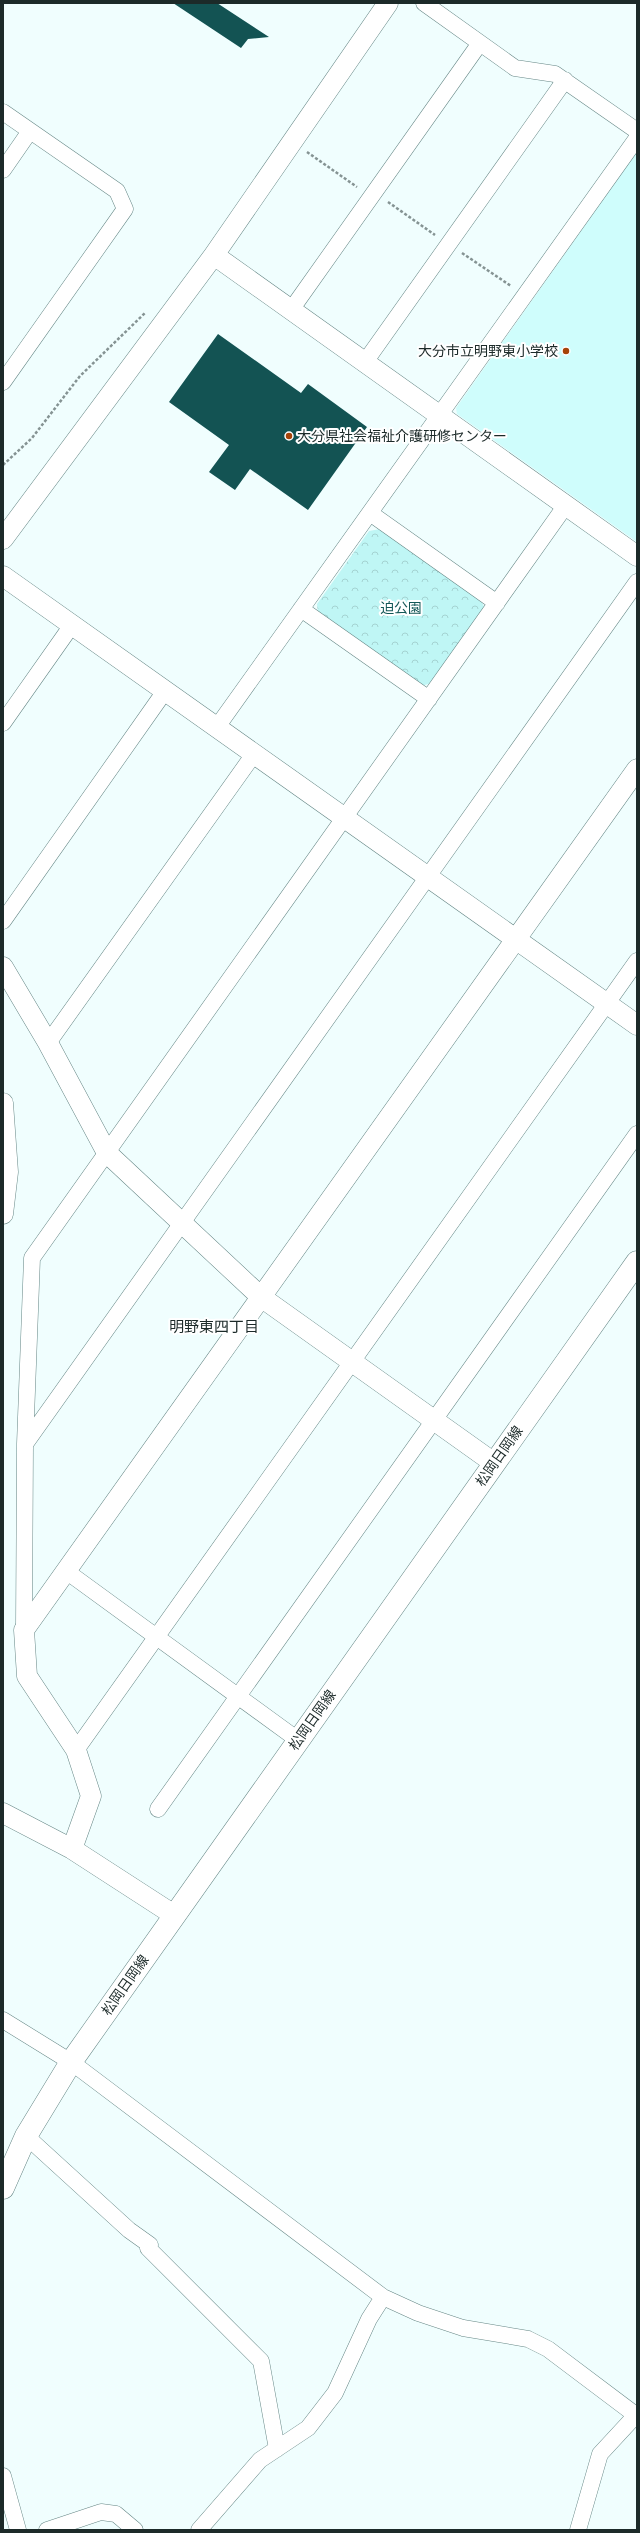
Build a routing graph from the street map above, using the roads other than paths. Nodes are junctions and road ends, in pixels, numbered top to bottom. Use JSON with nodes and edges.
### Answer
{"nodes":[{"id":1,"x":388,"y":3,"type":"edge"},
{"id":2,"x":424,"y":3,"type":"edge"},
{"id":3,"x":480,"y":43,"type":"junction"},
{"id":4,"x":565,"y":80,"type":"junction"},
{"id":5,"x":3,"y":112,"type":"edge"},
{"id":6,"x":30,"y":131,"type":"junction"},
{"id":7,"x":637,"y":131,"type":"edge"},
{"id":8,"x":637,"y":138,"type":"edge"},
{"id":9,"x":3,"y":170,"type":"edge"},
{"id":10,"x":214,"y":255,"type":"junction"},
{"id":11,"x":291,"y":310,"type":"junction"},
{"id":12,"x":364,"y":362,"type":"junction"},
{"id":13,"x":3,"y":382,"type":"edge"},
{"id":14,"x":439,"y":415,"type":"junction"},
{"id":15,"x":566,"y":506,"type":"junction"},
{"id":16,"x":370,"y":513,"type":"junction"},
{"id":17,"x":3,"y":539,"type":"edge"},
{"id":18,"x":637,"y":556,"type":"edge"},
{"id":19,"x":3,"y":576,"type":"edge"},
{"id":20,"x":637,"y":582,"type":"edge"},
{"id":21,"x":497,"y":603,"type":"junction"},
{"id":22,"x":301,"y":609,"type":"junction"},
{"id":23,"x":72,"y":625,"type":"junction"},
{"id":24,"x":165,"y":691,"type":"junction"},
{"id":25,"x":429,"y":699,"type":"junction"},
{"id":26,"x":3,"y":723,"type":"edge"},
{"id":27,"x":217,"y":728,"type":"junction"},
{"id":28,"x":254,"y":754,"type":"junction"},
{"id":29,"x":637,"y":769,"type":"edge"},
{"id":30,"x":345,"y":818,"type":"junction"},
{"id":31,"x":428,"y":877,"type":"junction"},
{"id":32,"x":3,"y":921,"type":"edge"},
{"id":33,"x":516,"y":939,"type":"junction"},
{"id":34,"x":637,"y":961,"type":"edge"},
{"id":35,"x":3,"y":967,"type":"edge"},
{"id":36,"x":607,"y":1003,"type":"junction"},
{"id":37,"x":637,"y":1025,"type":"edge"},
{"id":38,"x":48,"y":1043,"type":"junction"},
{"id":39,"x":3,"y":1103,"type":"edge"},
{"id":40,"x":637,"y":1134,"type":"edge"},
{"id":41,"x":107,"y":1153,"type":"junction"},
{"id":42,"x":3,"y":1214,"type":"edge"},
{"id":43,"x":181,"y":1224,"type":"junction"},
{"id":44,"x":637,"y":1262,"type":"edge"},
{"id":45,"x":261,"y":1297,"type":"junction"},
{"id":46,"x":351,"y":1363,"type":"junction"},
{"id":47,"x":434,"y":1420,"type":"junction"},
{"id":48,"x":24,"y":1444,"type":"junction"},
{"id":49,"x":494,"y":1463,"type":"junction"},
{"id":50,"x":66,"y":1571,"type":"junction"},
{"id":51,"x":24,"y":1630,"type":"junction"},
{"id":52,"x":157,"y":1637,"type":"junction"},
{"id":53,"x":238,"y":1696,"type":"junction"},
{"id":54,"x":298,"y":1740,"type":"junction"},
{"id":55,"x":76,"y":1750,"type":"junction"},
{"id":56,"x":158,"y":1809,"type":"dead end"},
{"id":57,"x":3,"y":1813,"type":"edge"},
{"id":58,"x":72,"y":1849,"type":"junction"},
{"id":59,"x":174,"y":1915,"type":"junction"},
{"id":60,"x":3,"y":2020,"type":"edge"},
{"id":61,"x":71,"y":2062,"type":"junction"},
{"id":62,"x":26,"y":2136,"type":"junction"},
{"id":63,"x":3,"y":2188,"type":"edge"},
{"id":64,"x":383,"y":2297,"type":"junction"},
{"id":65,"x":637,"y":2415,"type":"edge"},
{"id":66,"x":277,"y":2449,"type":"junction"},
{"id":67,"x":3,"y":2476,"type":"edge"},
{"id":68,"x":18,"y":2530,"type":"edge"},
{"id":69,"x":47,"y":2530,"type":"edge"},
{"id":70,"x":135,"y":2530,"type":"edge"},
{"id":71,"x":199,"y":2530,"type":"edge"},
{"id":72,"x":578,"y":2530,"type":"edge"}],
"edges":[{"from":1,"to":10,"type":"street"},
{"from":2,"to":3,"type":"street"},
{"from":3,"to":4,"type":"street"},
{"from":3,"to":11,"type":"street"},
{"from":4,"to":7,"type":"street"},
{"from":4,"to":12,"type":"street"},
{"from":5,"to":6,"type":"street"},
{"from":6,"to":9,"type":"street"},
{"from":6,"to":13,"type":"street"},
{"from":8,"to":14,"type":"street"},
{"from":10,"to":11,"type":"street"},
{"from":10,"to":17,"type":"street"},
{"from":11,"to":12,"type":"street"},
{"from":12,"to":14,"type":"street"},
{"from":14,"to":15,"type":"street"},
{"from":14,"to":16,"type":"street"},
{"from":15,"to":18,"type":"street"},
{"from":15,"to":21,"type":"street"},
{"from":16,"to":21,"type":"street"},
{"from":16,"to":22,"type":"street"},
{"from":19,"to":23,"type":"street"},
{"from":20,"to":31,"type":"street"},
{"from":21,"to":25,"type":"street"},
{"from":22,"to":25,"type":"street"},
{"from":22,"to":27,"type":"street"},
{"from":23,"to":24,"type":"street"},
{"from":23,"to":26,"type":"street"},
{"from":24,"to":27,"type":"street"},
{"from":24,"to":32,"type":"street"},
{"from":25,"to":30,"type":"street"},
{"from":27,"to":28,"type":"street"},
{"from":28,"to":30,"type":"street"},
{"from":28,"to":38,"type":"street"},
{"from":29,"to":33,"type":"street"},
{"from":30,"to":31,"type":"street"},
{"from":30,"to":41,"type":"street"},
{"from":31,"to":33,"type":"street"},
{"from":31,"to":43,"type":"street"},
{"from":33,"to":36,"type":"street"},
{"from":33,"to":45,"type":"street"},
{"from":34,"to":36,"type":"street"},
{"from":35,"to":38,"type":"street"},
{"from":36,"to":37,"type":"street"},
{"from":36,"to":46,"type":"street"},
{"from":38,"to":41,"type":"street"},
{"from":39,"to":42,"type":"street"},
{"from":40,"to":47,"type":"street"},
{"from":41,"to":43,"type":"street"},
{"from":41,"to":48,"type":"street"},
{"from":43,"to":45,"type":"street"},
{"from":43,"to":48,"type":"street"},
{"from":44,"to":49,"type":"main road","name":"松岡日岡線"},
{"from":45,"to":46,"type":"street"},
{"from":45,"to":50,"type":"street"},
{"from":46,"to":47,"type":"street"},
{"from":46,"to":52,"type":"street"},
{"from":47,"to":49,"type":"street"},
{"from":47,"to":53,"type":"street"},
{"from":48,"to":51,"type":"street"},
{"from":49,"to":54,"type":"main road","name":"松岡日岡線"},
{"from":50,"to":51,"type":"street"},
{"from":50,"to":52,"type":"street"},
{"from":51,"to":55,"type":"street"},
{"from":52,"to":53,"type":"street"},
{"from":52,"to":55,"type":"street"},
{"from":53,"to":54,"type":"street"},
{"from":53,"to":56,"type":"street"},
{"from":54,"to":59,"type":"main road","name":"松岡日岡線"},
{"from":55,"to":58,"type":"street"},
{"from":57,"to":58,"type":"street"},
{"from":58,"to":59,"type":"street"},
{"from":59,"to":61,"type":"main road","name":"松岡日岡線"},
{"from":60,"to":61,"type":"street"},
{"from":61,"to":62,"type":"main road","name":"松岡日岡線"},
{"from":61,"to":64,"type":"street"},
{"from":62,"to":63,"type":"main road","name":"松岡日岡線"},
{"from":62,"to":66,"type":"street"},
{"from":64,"to":65,"type":"street"},
{"from":64,"to":66,"type":"street"},
{"from":65,"to":72,"type":"street"},
{"from":66,"to":71,"type":"street"},
{"from":67,"to":68,"type":"street"},
{"from":69,"to":70,"type":"street"}]}
